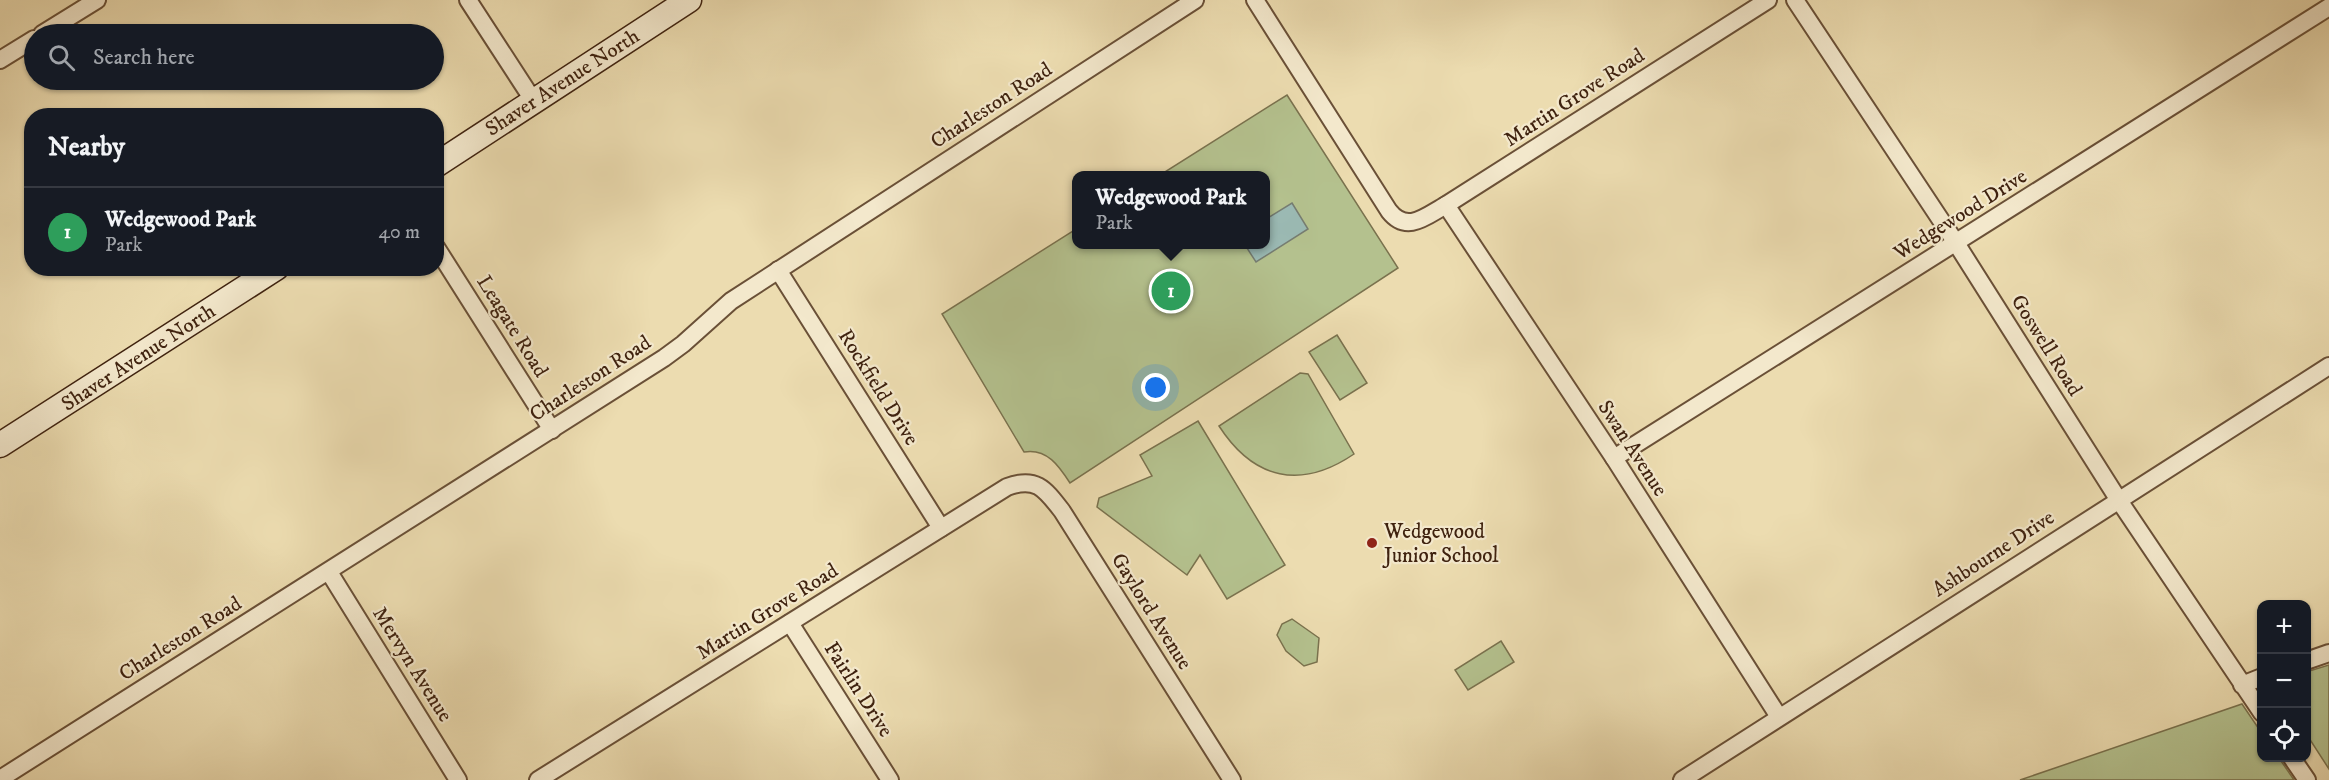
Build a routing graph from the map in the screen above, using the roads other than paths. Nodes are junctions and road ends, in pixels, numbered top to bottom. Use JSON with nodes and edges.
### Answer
{"nodes":[{"id":1,"x":97,"y":0,"type":"edge"},
{"id":2,"x":468,"y":0,"type":"edge"},
{"id":3,"x":688,"y":0,"type":"edge"},
{"id":4,"x":1195,"y":0,"type":"edge"},
{"id":5,"x":1255,"y":0,"type":"edge"},
{"id":6,"x":1768,"y":0,"type":"edge"},
{"id":7,"x":1795,"y":0,"type":"edge"},
{"id":8,"x":2329,"y":7,"type":"edge"},
{"id":9,"x":58,"y":24,"type":"edge"},
{"id":10,"x":24,"y":45,"type":"edge"},
{"id":11,"x":0,"y":60,"type":"edge"},
{"id":12,"x":533,"y":100,"type":"junction"},
{"id":13,"x":444,"y":160,"type":"edge"},
{"id":14,"x":1446,"y":206,"type":"junction"},
{"id":15,"x":1956,"y":243,"type":"junction"},
{"id":16,"x":444,"y":261,"type":"edge"},
{"id":17,"x":778,"y":270,"type":"junction"},
{"id":18,"x":264,"y":276,"type":"edge"},
{"id":19,"x":2329,"y":366,"type":"edge"},
{"id":20,"x":552,"y":430,"type":"junction"},
{"id":21,"x":0,"y":445,"type":"edge"},
{"id":22,"x":1614,"y":458,"type":"junction"},
{"id":23,"x":1021,"y":483,"type":"joint"},
{"id":24,"x":2118,"y":500,"type":"junction"},
{"id":25,"x":941,"y":528,"type":"junction"},
{"id":26,"x":329,"y":572,"type":"junction"},
{"id":27,"x":790,"y":623,"type":"junction"},
{"id":28,"x":2329,"y":653,"type":"edge"},
{"id":29,"x":2311,"y":660,"type":"edge"},
{"id":30,"x":2257,"y":679,"type":"edge"},
{"id":31,"x":2242,"y":685,"type":"junction"},
{"id":32,"x":2258,"y":708,"type":"edge"},
{"id":33,"x":1779,"y":717,"type":"junction"},
{"id":34,"x":2295,"y":762,"type":"edge"},
{"id":35,"x":0,"y":779,"type":"edge"},
{"id":36,"x":458,"y":780,"type":"edge"},
{"id":37,"x":538,"y":780,"type":"edge"},
{"id":38,"x":890,"y":780,"type":"edge"},
{"id":39,"x":1232,"y":780,"type":"edge"},
{"id":40,"x":1682,"y":780,"type":"edge"},
{"id":41,"x":2307,"y":780,"type":"edge"}],
"edges":[{"from":1,"to":9,"type":"street"},
{"from":2,"to":12,"type":"street"},
{"from":3,"to":12,"type":"street","name":"Shaver Avenue North"},
{"from":4,"to":17,"type":"street","name":"Charleston Road"},
{"from":5,"to":14,"type":"street","name":"Martin Grove Road"},
{"from":6,"to":14,"type":"street","name":"Martin Grove Road"},
{"from":7,"to":15,"type":"street","name":"Goswell Road"},
{"from":8,"to":15,"type":"street","name":"Wedgewood Drive"},
{"from":10,"to":11,"type":"street"},
{"from":12,"to":13,"type":"street","name":"Shaver Avenue North"},
{"from":14,"to":22,"type":"street","name":"Swan Avenue"},
{"from":15,"to":22,"type":"street","name":"Wedgewood Drive"},
{"from":15,"to":24,"type":"street","name":"Goswell Road"},
{"from":16,"to":20,"type":"street","name":"Leagate Road"},
{"from":17,"to":20,"type":"street","name":"Charleston Road"},
{"from":17,"to":25,"type":"street","name":"Rockfield Drive"},
{"from":18,"to":21,"type":"street","name":"Shaver Avenue North"},
{"from":19,"to":24,"type":"street","name":"Ashbourne Drive"},
{"from":20,"to":26,"type":"street","name":"Charleston Road"},
{"from":22,"to":33,"type":"street","name":"Swan Avenue"},
{"from":23,"to":25,"type":"street","name":"Martin Grove Road"},
{"from":23,"to":39,"type":"street","name":"Gaylord Avenue"},
{"from":24,"to":31,"type":"street","name":"Goswell Road"},
{"from":24,"to":33,"type":"street","name":"Ashbourne Drive"},
{"from":25,"to":27,"type":"street","name":"Martin Grove Road"},
{"from":26,"to":35,"type":"street","name":"Charleston Road"},
{"from":26,"to":36,"type":"street","name":"Mervyn Avenue"},
{"from":27,"to":37,"type":"street","name":"Martin Grove Road"},
{"from":27,"to":38,"type":"street","name":"Fairlin Drive"},
{"from":28,"to":29,"type":"street"},
{"from":30,"to":31,"type":"street"},
{"from":31,"to":32,"type":"street","name":"Goswell Road"},
{"from":33,"to":40,"type":"street","name":"Ashbourne Drive"},
{"from":34,"to":41,"type":"street"}]}
